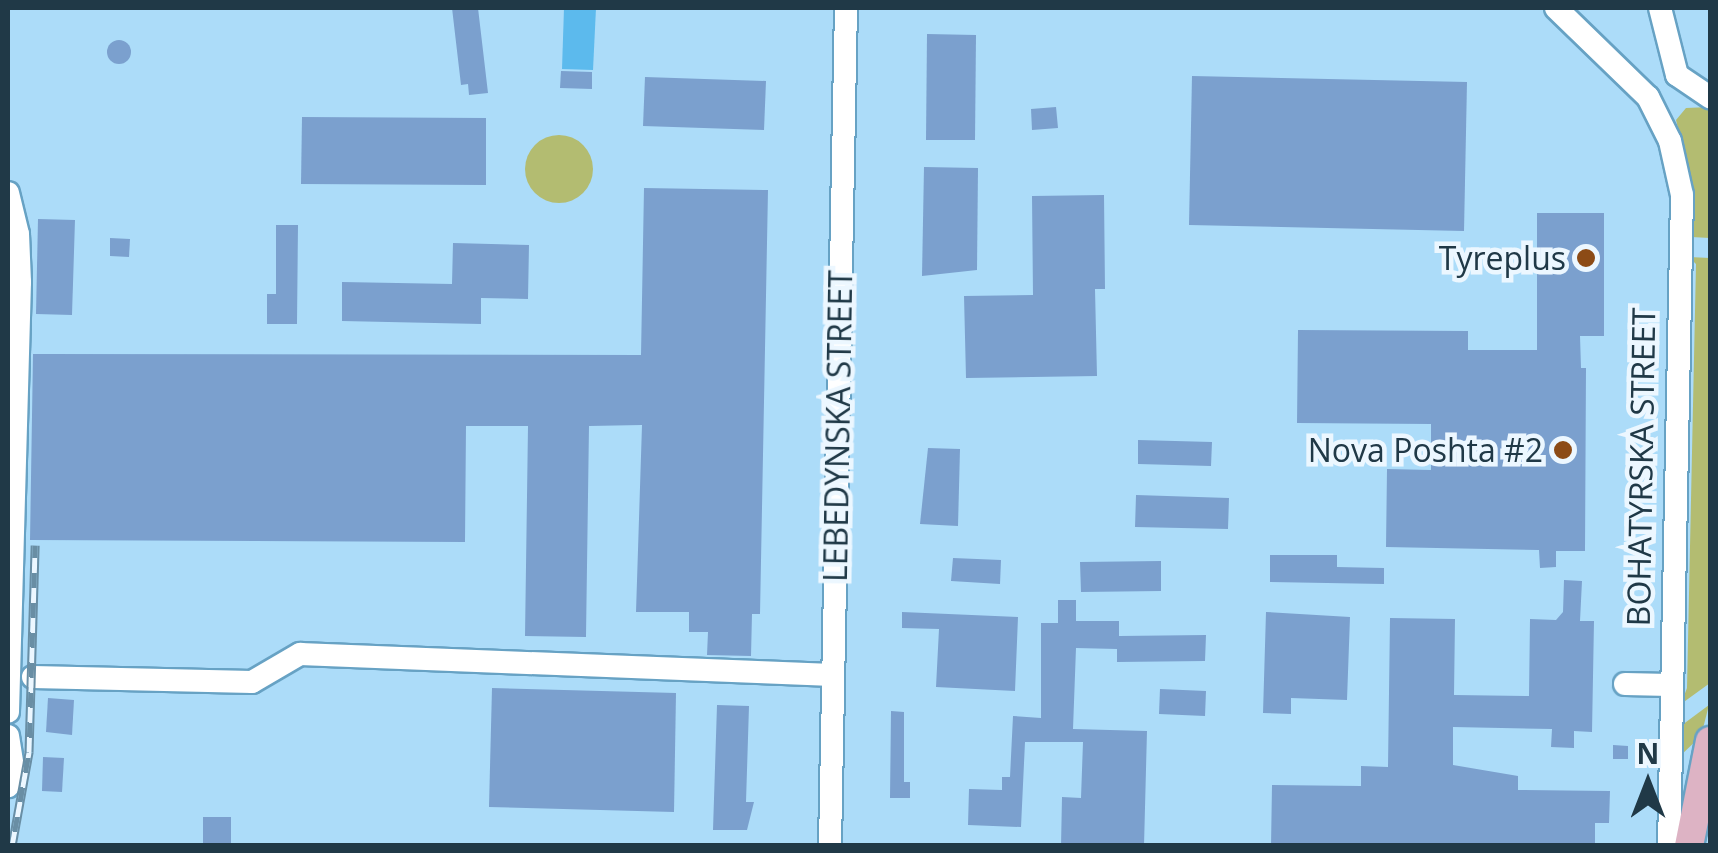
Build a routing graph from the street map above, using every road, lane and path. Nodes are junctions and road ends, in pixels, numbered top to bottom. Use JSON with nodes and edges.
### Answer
{"nodes":[{"id":1,"x":846,"y":8,"type":"edge"},
{"id":2,"x":1556,"y":8,"type":"edge"},
{"id":3,"x":1660,"y":8,"type":"edge"},
{"id":4,"x":1648,"y":97,"type":"junction"},
{"id":5,"x":1710,"y":98,"type":"edge"},
{"id":6,"x":8,"y":194,"type":"edge"},
{"id":7,"x":834,"y":676,"type":"junction"},
{"id":8,"x":33,"y":677,"type":"dead end"},
{"id":9,"x":1625,"y":684,"type":"dead end"},
{"id":10,"x":1670,"y":685,"type":"junction"},
{"id":11,"x":8,"y":712,"type":"edge"},
{"id":12,"x":8,"y":736,"type":"edge"},
{"id":13,"x":1710,"y":740,"type":"edge"},
{"id":14,"x":8,"y":786,"type":"edge"},
{"id":15,"x":830,"y":846,"type":"edge"},
{"id":16,"x":1668,"y":846,"type":"edge"},
{"id":17,"x":1689,"y":846,"type":"edge"}],
"edges":[{"from":1,"to":7,"type":"street","name":"LEBEDYNSKA STREET"},
{"from":2,"to":4,"type":"street","name":"BOHATYRSKA STREET"},
{"from":3,"to":5,"type":"street"},
{"from":4,"to":5,"type":"street"},
{"from":4,"to":10,"type":"street","name":"BOHATYRSKA STREET"},
{"from":6,"to":11,"type":"street"},
{"from":7,"to":8,"type":"street"},
{"from":7,"to":15,"type":"street","name":"LEBEDYNSKA STREET"},
{"from":9,"to":10,"type":"street"},
{"from":10,"to":16,"type":"street","name":"BOHATYRSKA STREET"},
{"from":12,"to":14,"type":"street"},
{"from":13,"to":17,"type":"main road"}]}
